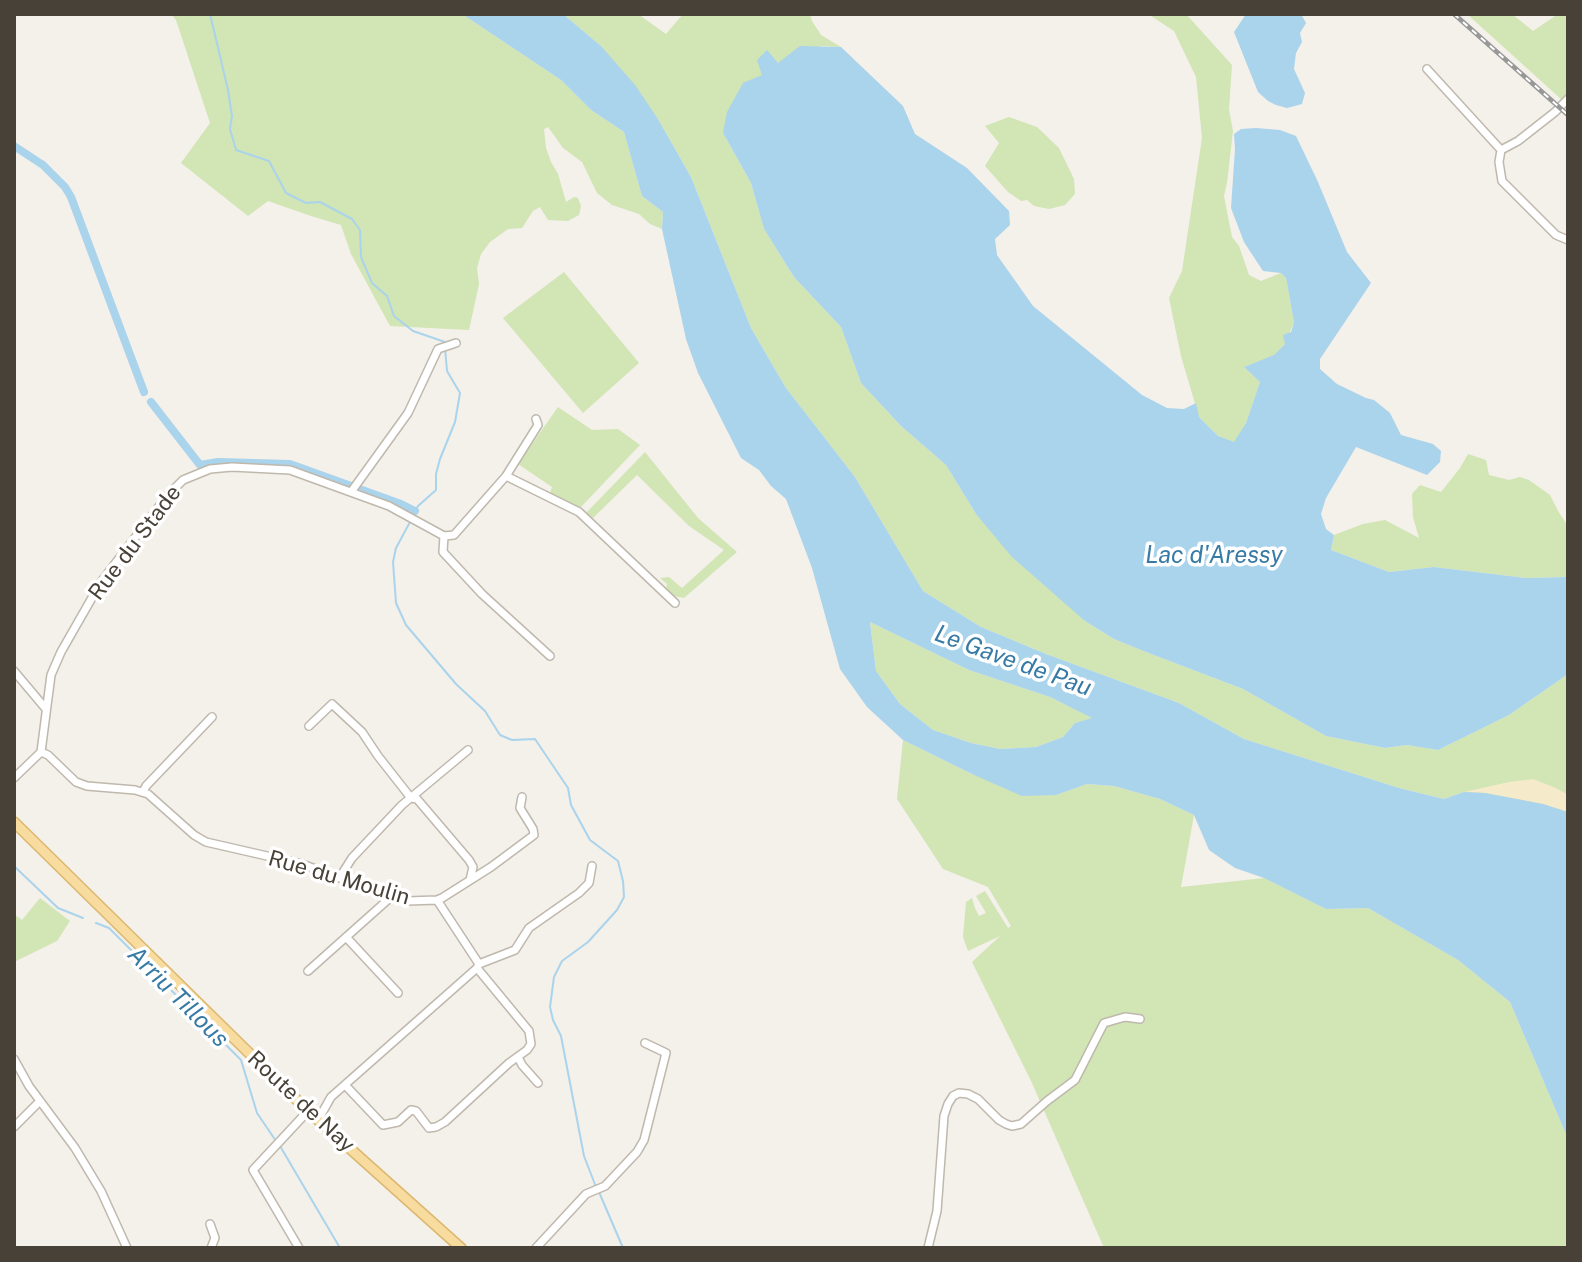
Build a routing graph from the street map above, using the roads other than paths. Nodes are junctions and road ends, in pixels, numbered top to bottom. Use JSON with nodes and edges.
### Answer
{"nodes":[{"id":1,"x":1427,"y":69,"type":"dead end"},
{"id":2,"x":1568,"y":99,"type":"edge"},
{"id":3,"x":1501,"y":150,"type":"junction"},
{"id":4,"x":1568,"y":240,"type":"edge"},
{"id":5,"x":452,"y":345,"type":"dead end"},
{"id":6,"x":536,"y":419,"type":"dead end"},
{"id":7,"x":506,"y":476,"type":"junction"},
{"id":8,"x":354,"y":488,"type":"junction"},
{"id":9,"x":444,"y":536,"type":"junction"},
{"id":10,"x":675,"y":603,"type":"dead end"},
{"id":11,"x":550,"y":656,"type":"dead end"},
{"id":12,"x":14,"y":671,"type":"edge"},
{"id":13,"x":46,"y":709,"type":"junction"},
{"id":14,"x":212,"y":717,"type":"dead end"},
{"id":15,"x":309,"y":726,"type":"dead end"},
{"id":16,"x":468,"y":750,"type":"dead end"},
{"id":17,"x":41,"y":752,"type":"junction"},
{"id":18,"x":14,"y":778,"type":"edge"},
{"id":19,"x":143,"y":792,"type":"junction"},
{"id":20,"x":522,"y":797,"type":"dead end"},
{"id":21,"x":411,"y":798,"type":"junction"},
{"id":22,"x":14,"y":822,"type":"edge"},
{"id":23,"x":471,"y":864,"type":"junction"},
{"id":24,"x":592,"y":866,"type":"dead end"},
{"id":25,"x":489,"y":868,"type":"junction"},
{"id":26,"x":340,"y":877,"type":"junction"},
{"id":27,"x":470,"y":880,"type":"junction"},
{"id":28,"x":391,"y":897,"type":"junction"},
{"id":29,"x":437,"y":900,"type":"junction"},
{"id":30,"x":346,"y":937,"type":"junction"},
{"id":31,"x":478,"y":966,"type":"junction"},
{"id":32,"x":308,"y":971,"type":"dead end"},
{"id":33,"x":398,"y":993,"type":"dead end"},
{"id":34,"x":1140,"y":1019,"type":"dead end"},
{"id":35,"x":645,"y":1043,"type":"dead end"},
{"id":36,"x":518,"y":1057,"type":"junction"},
{"id":37,"x":14,"y":1059,"type":"edge"},
{"id":38,"x":538,"y":1083,"type":"dead end"},
{"id":39,"x":345,"y":1085,"type":"junction"},
{"id":40,"x":40,"y":1101,"type":"junction"},
{"id":41,"x":308,"y":1111,"type":"junction"},
{"id":42,"x":318,"y":1120,"type":"junction"},
{"id":43,"x":14,"y":1127,"type":"edge"},
{"id":44,"x":210,"y":1224,"type":"dead end"},
{"id":45,"x":127,"y":1248,"type":"edge"},
{"id":46,"x":211,"y":1248,"type":"edge"},
{"id":47,"x":299,"y":1248,"type":"edge"},
{"id":48,"x":461,"y":1248,"type":"edge"},
{"id":49,"x":536,"y":1248,"type":"edge"},
{"id":50,"x":928,"y":1248,"type":"edge"}],
"edges":[{"from":1,"to":3,"type":"street"},
{"from":2,"to":3,"type":"street"},
{"from":3,"to":4,"type":"street"},
{"from":5,"to":8,"type":"street"},
{"from":6,"to":7,"type":"street"},
{"from":7,"to":9,"type":"street"},
{"from":7,"to":10,"type":"street"},
{"from":8,"to":9,"type":"street","name":"Rue du Stade"},
{"from":8,"to":13,"type":"street","name":"Rue du Stade"},
{"from":9,"to":11,"type":"street"},
{"from":12,"to":13,"type":"street"},
{"from":13,"to":17,"type":"street","name":"Rue du Stade"},
{"from":14,"to":19,"type":"street"},
{"from":15,"to":21,"type":"street"},
{"from":16,"to":21,"type":"street"},
{"from":17,"to":18,"type":"street"},
{"from":17,"to":19,"type":"street"},
{"from":19,"to":26,"type":"street","name":"Rue du Moulin"},
{"from":20,"to":25,"type":"street"},
{"from":21,"to":23,"type":"street"},
{"from":21,"to":26,"type":"street"},
{"from":22,"to":41,"type":"main road","name":"Route de Nay"},
{"from":23,"to":25,"type":"street"},
{"from":23,"to":27,"type":"street"},
{"from":24,"to":31,"type":"street"},
{"from":25,"to":27,"type":"street"},
{"from":26,"to":28,"type":"street","name":"Rue du Moulin"},
{"from":27,"to":29,"type":"street"},
{"from":28,"to":29,"type":"street","name":"Rue du Moulin"},
{"from":28,"to":30,"type":"street"},
{"from":29,"to":31,"type":"street","name":"Rue du Moulin"},
{"from":30,"to":32,"type":"street"},
{"from":30,"to":33,"type":"street"},
{"from":31,"to":36,"type":"street","name":"Rue du Moulin"},
{"from":31,"to":39,"type":"street"},
{"from":34,"to":50,"type":"street"},
{"from":35,"to":49,"type":"street"},
{"from":36,"to":38,"type":"street"},
{"from":36,"to":39,"type":"street"},
{"from":37,"to":40,"type":"street"},
{"from":39,"to":42,"type":"street"},
{"from":40,"to":43,"type":"street"},
{"from":40,"to":45,"type":"street"},
{"from":41,"to":42,"type":"main road","name":"Route de Nay"},
{"from":41,"to":47,"type":"street"},
{"from":42,"to":48,"type":"main road","name":"Route de Nay"},
{"from":44,"to":46,"type":"street"}]}
